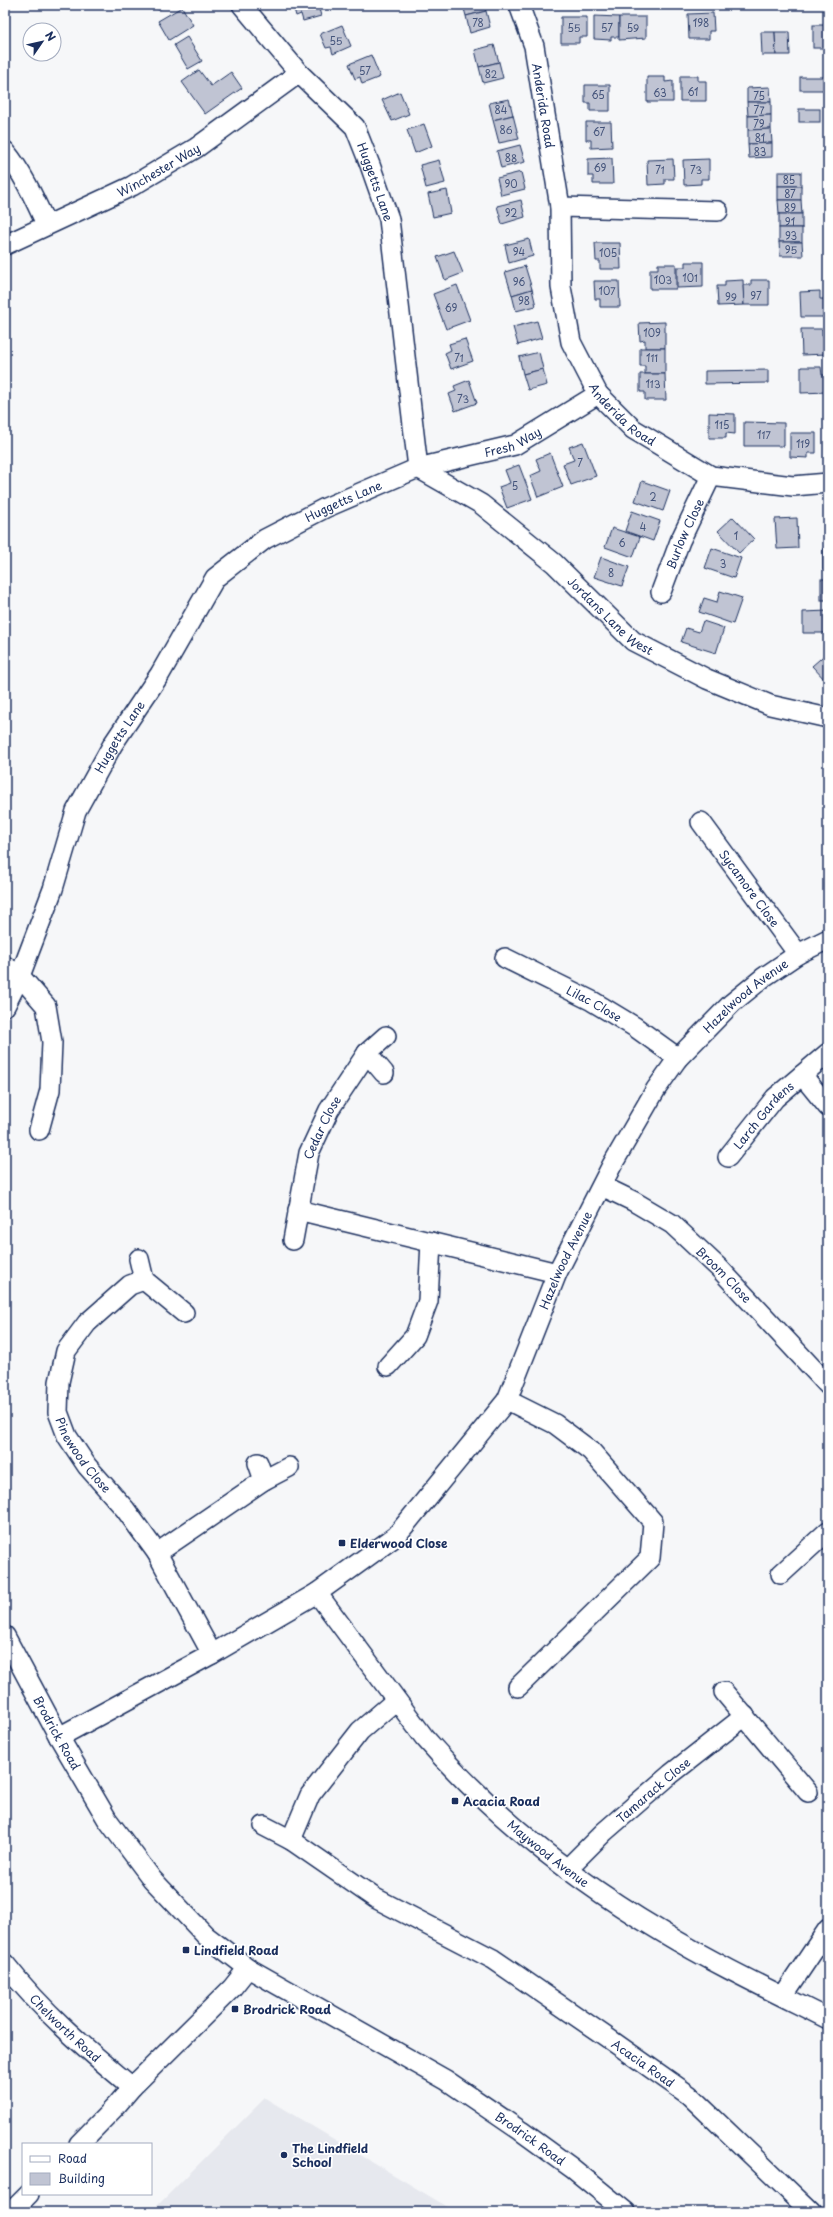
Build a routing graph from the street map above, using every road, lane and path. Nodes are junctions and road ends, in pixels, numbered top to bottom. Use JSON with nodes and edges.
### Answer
{"nodes":[{"id":1,"x":242,"y":5,"type":"edge"},
{"id":2,"x":519,"y":5,"type":"edge"},
{"id":3,"x":299,"y":73,"type":"junction"},
{"id":4,"x":5,"y":151,"type":"edge"},
{"id":5,"x":560,"y":207,"type":"junction"},
{"id":6,"x":718,"y":211,"type":"dead end"},
{"id":7,"x":46,"y":224,"type":"junction"},
{"id":8,"x":5,"y":245,"type":"edge"},
{"id":9,"x":598,"y":394,"type":"junction"},
{"id":10,"x":418,"y":468,"type":"junction"},
{"id":11,"x":710,"y":476,"type":"junction"},
{"id":12,"x":828,"y":483,"type":"edge"},
{"id":13,"x":661,"y":592,"type":"dead end"},
{"id":14,"x":828,"y":718,"type":"edge"},
{"id":15,"x":701,"y":822,"type":"dead end"},
{"id":16,"x":828,"y":939,"type":"edge"},
{"id":17,"x":798,"y":954,"type":"junction"},
{"id":18,"x":505,"y":958,"type":"dead end"},
{"id":19,"x":13,"y":971,"type":"edge"},
{"id":20,"x":5,"y":1006,"type":"edge"},
{"id":21,"x":386,"y":1036,"type":"dead end"},
{"id":22,"x":367,"y":1053,"type":"junction"},
{"id":23,"x":828,"y":1053,"type":"edge"},
{"id":24,"x":678,"y":1058,"type":"junction"},
{"id":25,"x":384,"y":1074,"type":"dead end"},
{"id":26,"x":802,"y":1075,"type":"junction"},
{"id":27,"x":828,"y":1107,"type":"edge"},
{"id":28,"x":39,"y":1130,"type":"dead end"},
{"id":29,"x":728,"y":1157,"type":"dead end"},
{"id":30,"x":602,"y":1186,"type":"junction"},
{"id":31,"x":298,"y":1210,"type":"junction"},
{"id":32,"x":293,"y":1240,"type":"dead end"},
{"id":33,"x":431,"y":1242,"type":"junction"},
{"id":34,"x":139,"y":1259,"type":"dead end"},
{"id":35,"x":557,"y":1273,"type":"junction"},
{"id":36,"x":144,"y":1280,"type":"junction"},
{"id":37,"x":184,"y":1313,"type":"dead end"},
{"id":38,"x":388,"y":1366,"type":"dead end"},
{"id":39,"x":828,"y":1385,"type":"edge"},
{"id":40,"x":506,"y":1400,"type":"junction"},
{"id":41,"x":289,"y":1467,"type":"dead end"},
{"id":42,"x":828,"y":1531,"type":"edge"},
{"id":43,"x":157,"y":1553,"type":"junction"},
{"id":44,"x":781,"y":1574,"type":"dead end"},
{"id":45,"x":317,"y":1593,"type":"junction"},
{"id":46,"x":5,"y":1636,"type":"edge"},
{"id":47,"x":212,"y":1654,"type":"junction"},
{"id":48,"x":518,"y":1687,"type":"dead end"},
{"id":49,"x":724,"y":1692,"type":"dead end"},
{"id":50,"x":395,"y":1701,"type":"junction"},
{"id":51,"x":745,"y":1716,"type":"junction"},
{"id":52,"x":59,"y":1737,"type":"junction"},
{"id":53,"x":808,"y":1792,"type":"dead end"},
{"id":54,"x":264,"y":1826,"type":"dead end"},
{"id":55,"x":291,"y":1840,"type":"junction"},
{"id":56,"x":567,"y":1869,"type":"junction"},
{"id":57,"x":828,"y":1929,"type":"edge"},
{"id":58,"x":5,"y":1964,"type":"edge"},
{"id":59,"x":248,"y":1968,"type":"junction"},
{"id":60,"x":783,"y":1996,"type":"junction"},
{"id":61,"x":828,"y":2019,"type":"edge"},
{"id":62,"x":132,"y":2087,"type":"junction"},
{"id":63,"x":80,"y":2143,"type":"edge"},
{"id":64,"x":28,"y":2195,"type":"edge"},
{"id":65,"x":11,"y":2212,"type":"edge"},
{"id":66,"x":626,"y":2212,"type":"edge"},
{"id":67,"x":811,"y":2212,"type":"edge"}],
"edges":[{"from":1,"to":3,"type":"street","name":"Huggetts Lane"},
{"from":2,"to":5,"type":"street","name":"Anderida Road"},
{"from":3,"to":7,"type":"street","name":"Winchester Way"},
{"from":3,"to":10,"type":"street","name":"Huggetts Lane"},
{"from":4,"to":7,"type":"street"},
{"from":5,"to":6,"type":"street"},
{"from":5,"to":9,"type":"street","name":"Anderida Road"},
{"from":7,"to":8,"type":"street","name":"Winchester Way"},
{"from":9,"to":10,"type":"street","name":"Fresh Way"},
{"from":9,"to":11,"type":"street","name":"Anderida Road"},
{"from":10,"to":14,"type":"street","name":"Jordans Lane West"},
{"from":10,"to":19,"type":"street","name":"Huggetts Lane"},
{"from":11,"to":12,"type":"street","name":"Anderida Road"},
{"from":11,"to":13,"type":"street","name":"Burlow Close"},
{"from":15,"to":17,"type":"street","name":"Sycamore Close"},
{"from":16,"to":17,"type":"street","name":"Hazelwood Avenue"},
{"from":17,"to":24,"type":"street","name":"Hazelwood Avenue"},
{"from":18,"to":24,"type":"street","name":"Lilac Close"},
{"from":19,"to":20,"type":"street","name":"Huggetts Lane"},
{"from":19,"to":28,"type":"street"},
{"from":21,"to":22,"type":"street","name":"Cedar Close"},
{"from":22,"to":25,"type":"street"},
{"from":22,"to":31,"type":"street","name":"Cedar Close"},
{"from":23,"to":26,"type":"street","name":"Larch Gardens"},
{"from":24,"to":30,"type":"street","name":"Hazelwood Avenue"},
{"from":26,"to":27,"type":"street","name":"Larch Gardens"},
{"from":26,"to":29,"type":"street","name":"Larch Gardens"},
{"from":30,"to":35,"type":"street","name":"Hazelwood Avenue"},
{"from":30,"to":39,"type":"street","name":"Broom Close"},
{"from":31,"to":32,"type":"street","name":"Cedar Close"},
{"from":31,"to":33,"type":"street"},
{"from":33,"to":35,"type":"street"},
{"from":33,"to":38,"type":"street"},
{"from":34,"to":36,"type":"street"},
{"from":35,"to":40,"type":"street","name":"Hazelwood Avenue"},
{"from":36,"to":37,"type":"street"},
{"from":36,"to":43,"type":"street","name":"Pinewood Close"},
{"from":40,"to":45,"type":"street","name":"Hazelwood Avenue"},
{"from":40,"to":48,"type":"street"},
{"from":41,"to":43,"type":"street"},
{"from":42,"to":44,"type":"street"},
{"from":43,"to":47,"type":"street","name":"Pinewood Close"},
{"from":45,"to":47,"type":"street","name":"Hazelwood Avenue"},
{"from":45,"to":50,"type":"street","name":"Maywood Avenue"},
{"from":46,"to":52,"type":"street","name":"Brodrick Road"},
{"from":47,"to":52,"type":"street","name":"Hazelwood Avenue"},
{"from":49,"to":51,"type":"street"},
{"from":50,"to":55,"type":"street"},
{"from":50,"to":56,"type":"street","name":"Maywood Avenue"},
{"from":51,"to":53,"type":"street"},
{"from":51,"to":56,"type":"street","name":"Tamarack Close"},
{"from":52,"to":59,"type":"street","name":"Brodrick Road"},
{"from":54,"to":55,"type":"street","name":"Acacia Road"},
{"from":55,"to":67,"type":"street","name":"Acacia Road"},
{"from":56,"to":60,"type":"street","name":"Maywood Avenue"},
{"from":57,"to":60,"type":"street"},
{"from":58,"to":62,"type":"street","name":"Chelworth Road"},
{"from":59,"to":62,"type":"street"},
{"from":59,"to":66,"type":"street","name":"Brodrick Road"},
{"from":60,"to":61,"type":"street","name":"Maywood Avenue"},
{"from":62,"to":63,"type":"street"},
{"from":64,"to":65,"type":"street"}]}
